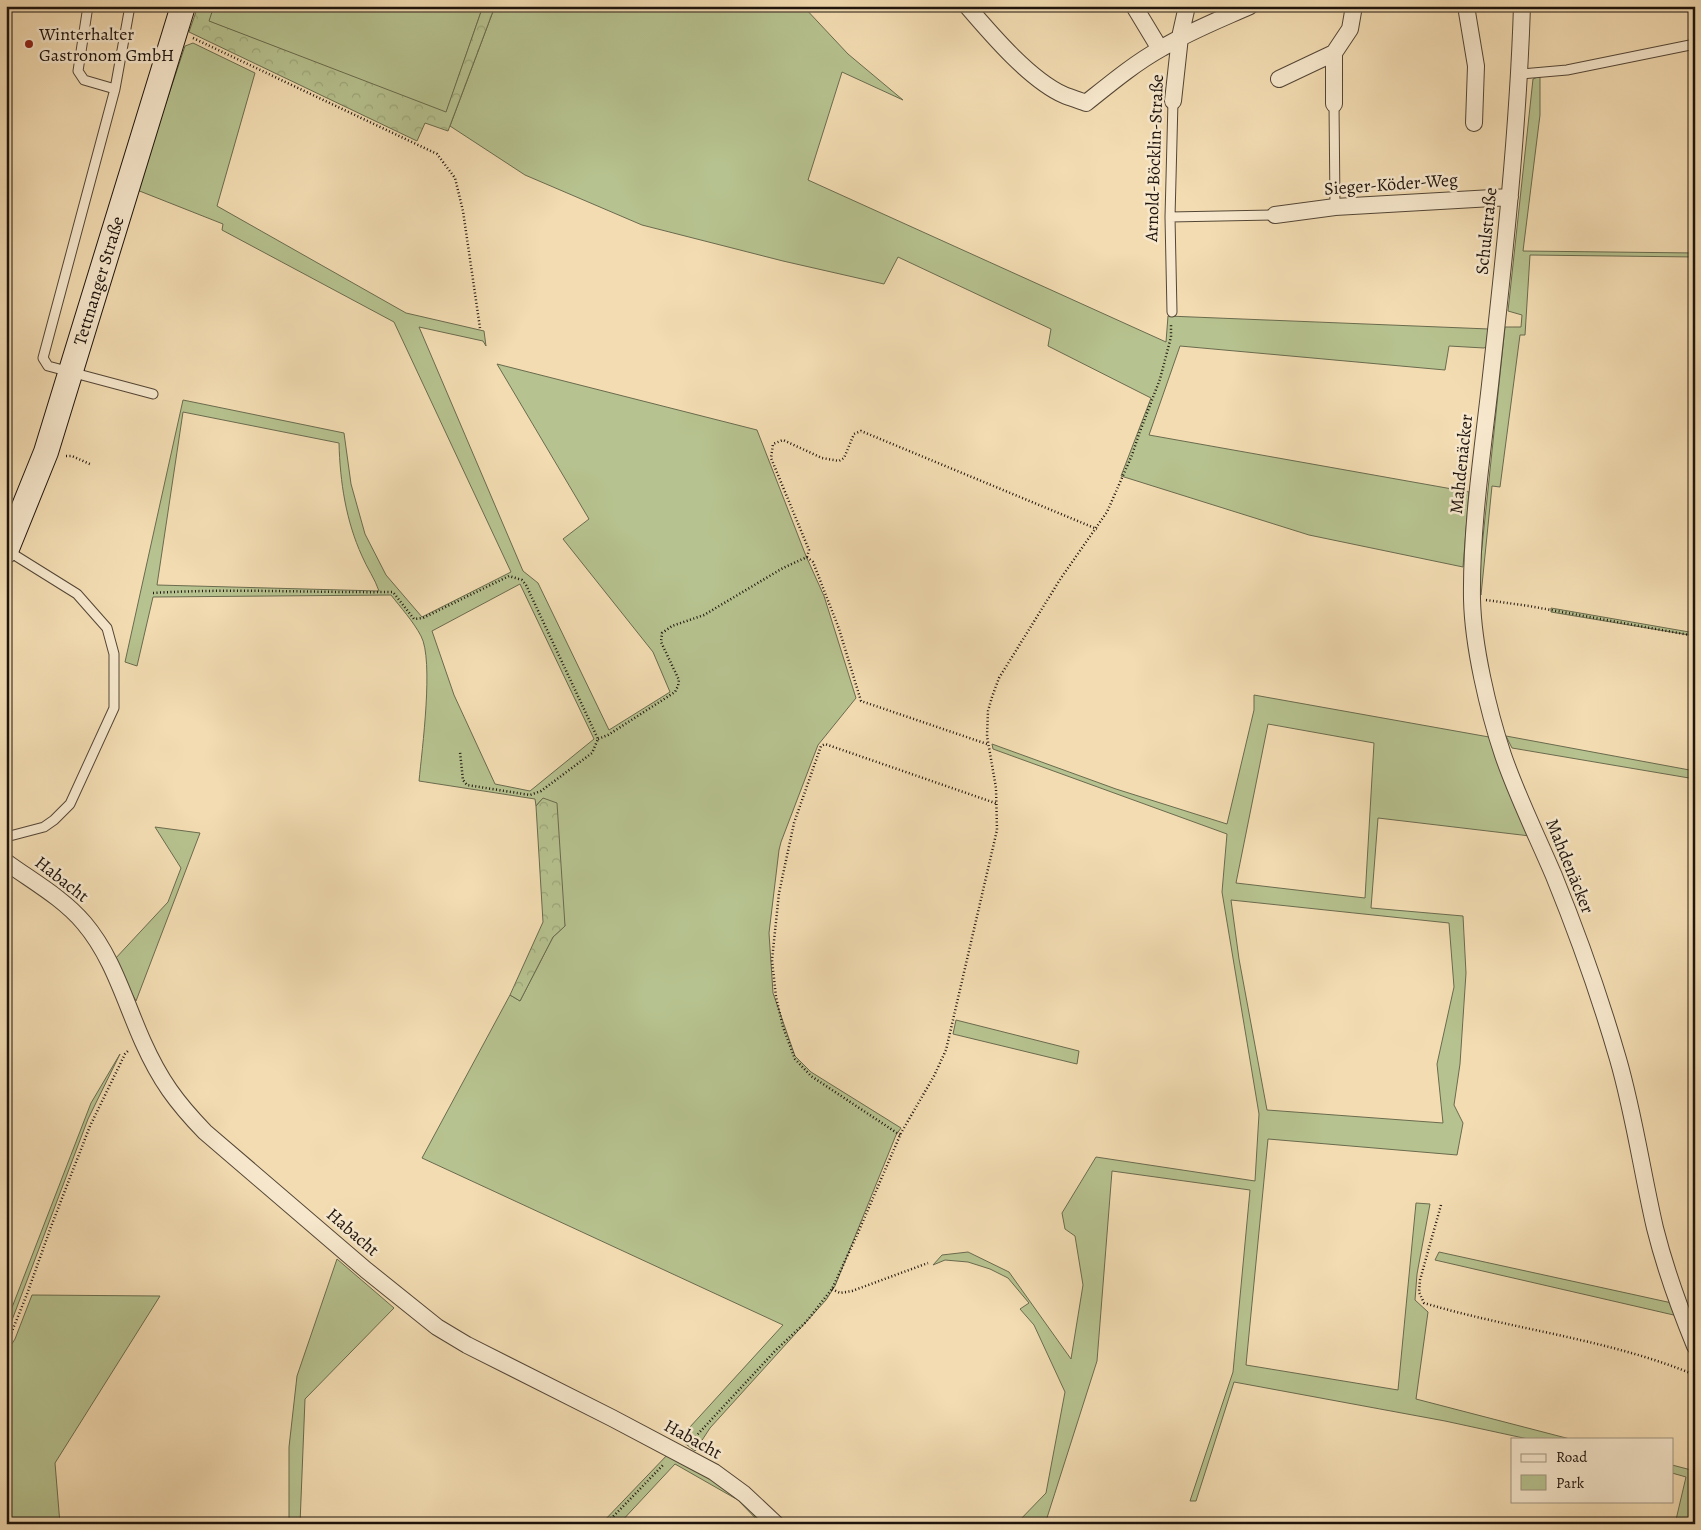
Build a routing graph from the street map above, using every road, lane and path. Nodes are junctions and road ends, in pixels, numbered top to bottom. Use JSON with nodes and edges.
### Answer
{"nodes":[{"id":1,"x":88,"y":6,"type":"edge"},
{"id":2,"x":130,"y":6,"type":"edge"},
{"id":3,"x":183,"y":6,"type":"edge"},
{"id":4,"x":967,"y":6,"type":"edge"},
{"id":5,"x":1134,"y":6,"type":"edge"},
{"id":6,"x":1187,"y":6,"type":"edge"},
{"id":7,"x":1250,"y":6,"type":"edge"},
{"id":8,"x":1354,"y":6,"type":"edge"},
{"id":9,"x":1466,"y":6,"type":"edge"},
{"id":10,"x":1522,"y":6,"type":"edge"},
{"id":11,"x":175,"y":33,"type":"junction"},
{"id":12,"x":1180,"y":37,"type":"junction"},
{"id":13,"x":1695,"y":44,"type":"edge"},
{"id":14,"x":1160,"y":49,"type":"junction"},
{"id":15,"x":1334,"y":53,"type":"junction"},
{"id":16,"x":1520,"y":74,"type":"junction"},
{"id":17,"x":1279,"y":79,"type":"dead end"},
{"id":18,"x":115,"y":89,"type":"junction"},
{"id":19,"x":1173,"y":101,"type":"joint"},
{"id":20,"x":1334,"y":104,"type":"joint"},
{"id":21,"x":1474,"y":123,"type":"dead end"},
{"id":22,"x":1510,"y":197,"type":"junction"},
{"id":23,"x":1335,"y":207,"type":"junction"},
{"id":24,"x":1275,"y":215,"type":"joint"},
{"id":25,"x":1170,"y":217,"type":"junction"},
{"id":26,"x":1172,"y":312,"type":"joint"},
{"id":27,"x":480,"y":328,"type":"dead end"},
{"id":28,"x":69,"y":372,"type":"junction"},
{"id":29,"x":1489,"y":392,"type":"joint"},
{"id":30,"x":153,"y":394,"type":"dead end"},
{"id":31,"x":1097,"y":529,"type":"junction"},
{"id":32,"x":6,"y":550,"type":"edge"},
{"id":33,"x":807,"y":558,"type":"junction"},
{"id":34,"x":153,"y":593,"type":"dead end"},
{"id":35,"x":1472,"y":599,"type":"junction"},
{"id":36,"x":1695,"y":636,"type":"edge"},
{"id":37,"x":598,"y":739,"type":"junction"},
{"id":38,"x":988,"y":745,"type":"junction"},
{"id":39,"x":460,"y":752,"type":"dead end"},
{"id":40,"x":998,"y":804,"type":"junction"},
{"id":41,"x":6,"y":837,"type":"edge"},
{"id":42,"x":6,"y":862,"type":"edge"},
{"id":43,"x":143,"y":1042,"type":"junction"},
{"id":44,"x":900,"y":1134,"type":"junction"},
{"id":45,"x":1441,"y":1205,"type":"dead end"},
{"id":46,"x":928,"y":1263,"type":"dead end"},
{"id":47,"x":832,"y":1289,"type":"junction"},
{"id":48,"x":6,"y":1346,"type":"edge"},
{"id":49,"x":1695,"y":1346,"type":"edge"},
{"id":50,"x":1695,"y":1375,"type":"edge"},
{"id":51,"x":679,"y":1453,"type":"junction"},
{"id":52,"x":606,"y":1524,"type":"edge"},
{"id":53,"x":776,"y":1524,"type":"edge"}],
"edges":[{"from":1,"to":18,"type":"lane"},
{"from":2,"to":18,"type":"lane"},
{"from":3,"to":11,"type":"main road","name":"Tettnanger Straße"},
{"from":4,"to":14,"type":"street"},
{"from":5,"to":14,"type":"street"},
{"from":6,"to":12,"type":"street","name":"Arnold-Böcklin-Straße"},
{"from":7,"to":12,"type":"street"},
{"from":8,"to":15,"type":"street"},
{"from":9,"to":21,"type":"street"},
{"from":10,"to":16,"type":"street","name":"Schulstraße"},
{"from":11,"to":27,"type":"path"},
{"from":11,"to":28,"type":"main road","name":"Tettnanger Straße"},
{"from":12,"to":14,"type":"street"},
{"from":12,"to":19,"type":"street","name":"Arnold-Böcklin-Straße"},
{"from":13,"to":16,"type":"lane"},
{"from":15,"to":17,"type":"street"},
{"from":15,"to":20,"type":"street"},
{"from":16,"to":22,"type":"street","name":"Schulstraße"},
{"from":18,"to":28,"type":"lane"},
{"from":19,"to":25,"type":"lane","name":"Arnold-Böcklin-Straße"},
{"from":20,"to":23,"type":"lane"},
{"from":22,"to":23,"type":"street","name":"Sieger-Köder-Weg"},
{"from":22,"to":29,"type":"street","name":"Schulstraße"},
{"from":23,"to":24,"type":"street","name":"Sieger-Köder-Weg"},
{"from":24,"to":25,"type":"lane"},
{"from":25,"to":26,"type":"lane","name":"Arnold-Böcklin-Straße"},
{"from":26,"to":31,"type":"path"},
{"from":28,"to":30,"type":"lane"},
{"from":28,"to":32,"type":"main road","name":"Tettnanger Straße"},
{"from":29,"to":35,"type":"street","name":"Mahdenäcker"},
{"from":31,"to":33,"type":"path"},
{"from":31,"to":38,"type":"path"},
{"from":32,"to":41,"type":"lane"},
{"from":33,"to":37,"type":"path"},
{"from":33,"to":38,"type":"path"},
{"from":34,"to":37,"type":"path"},
{"from":35,"to":36,"type":"path"},
{"from":35,"to":49,"type":"street","name":"Mahdenäcker"},
{"from":37,"to":39,"type":"path"},
{"from":38,"to":40,"type":"path"},
{"from":40,"to":44,"type":"path"},
{"from":40,"to":44,"type":"path"},
{"from":42,"to":43,"type":"street","name":"Habacht"},
{"from":43,"to":48,"type":"path"},
{"from":43,"to":51,"type":"street","name":"Habacht"},
{"from":44,"to":47,"type":"path"},
{"from":45,"to":50,"type":"path"},
{"from":46,"to":47,"type":"path"},
{"from":47,"to":51,"type":"path"},
{"from":51,"to":52,"type":"path"},
{"from":51,"to":53,"type":"street","name":"Habacht"}]}
